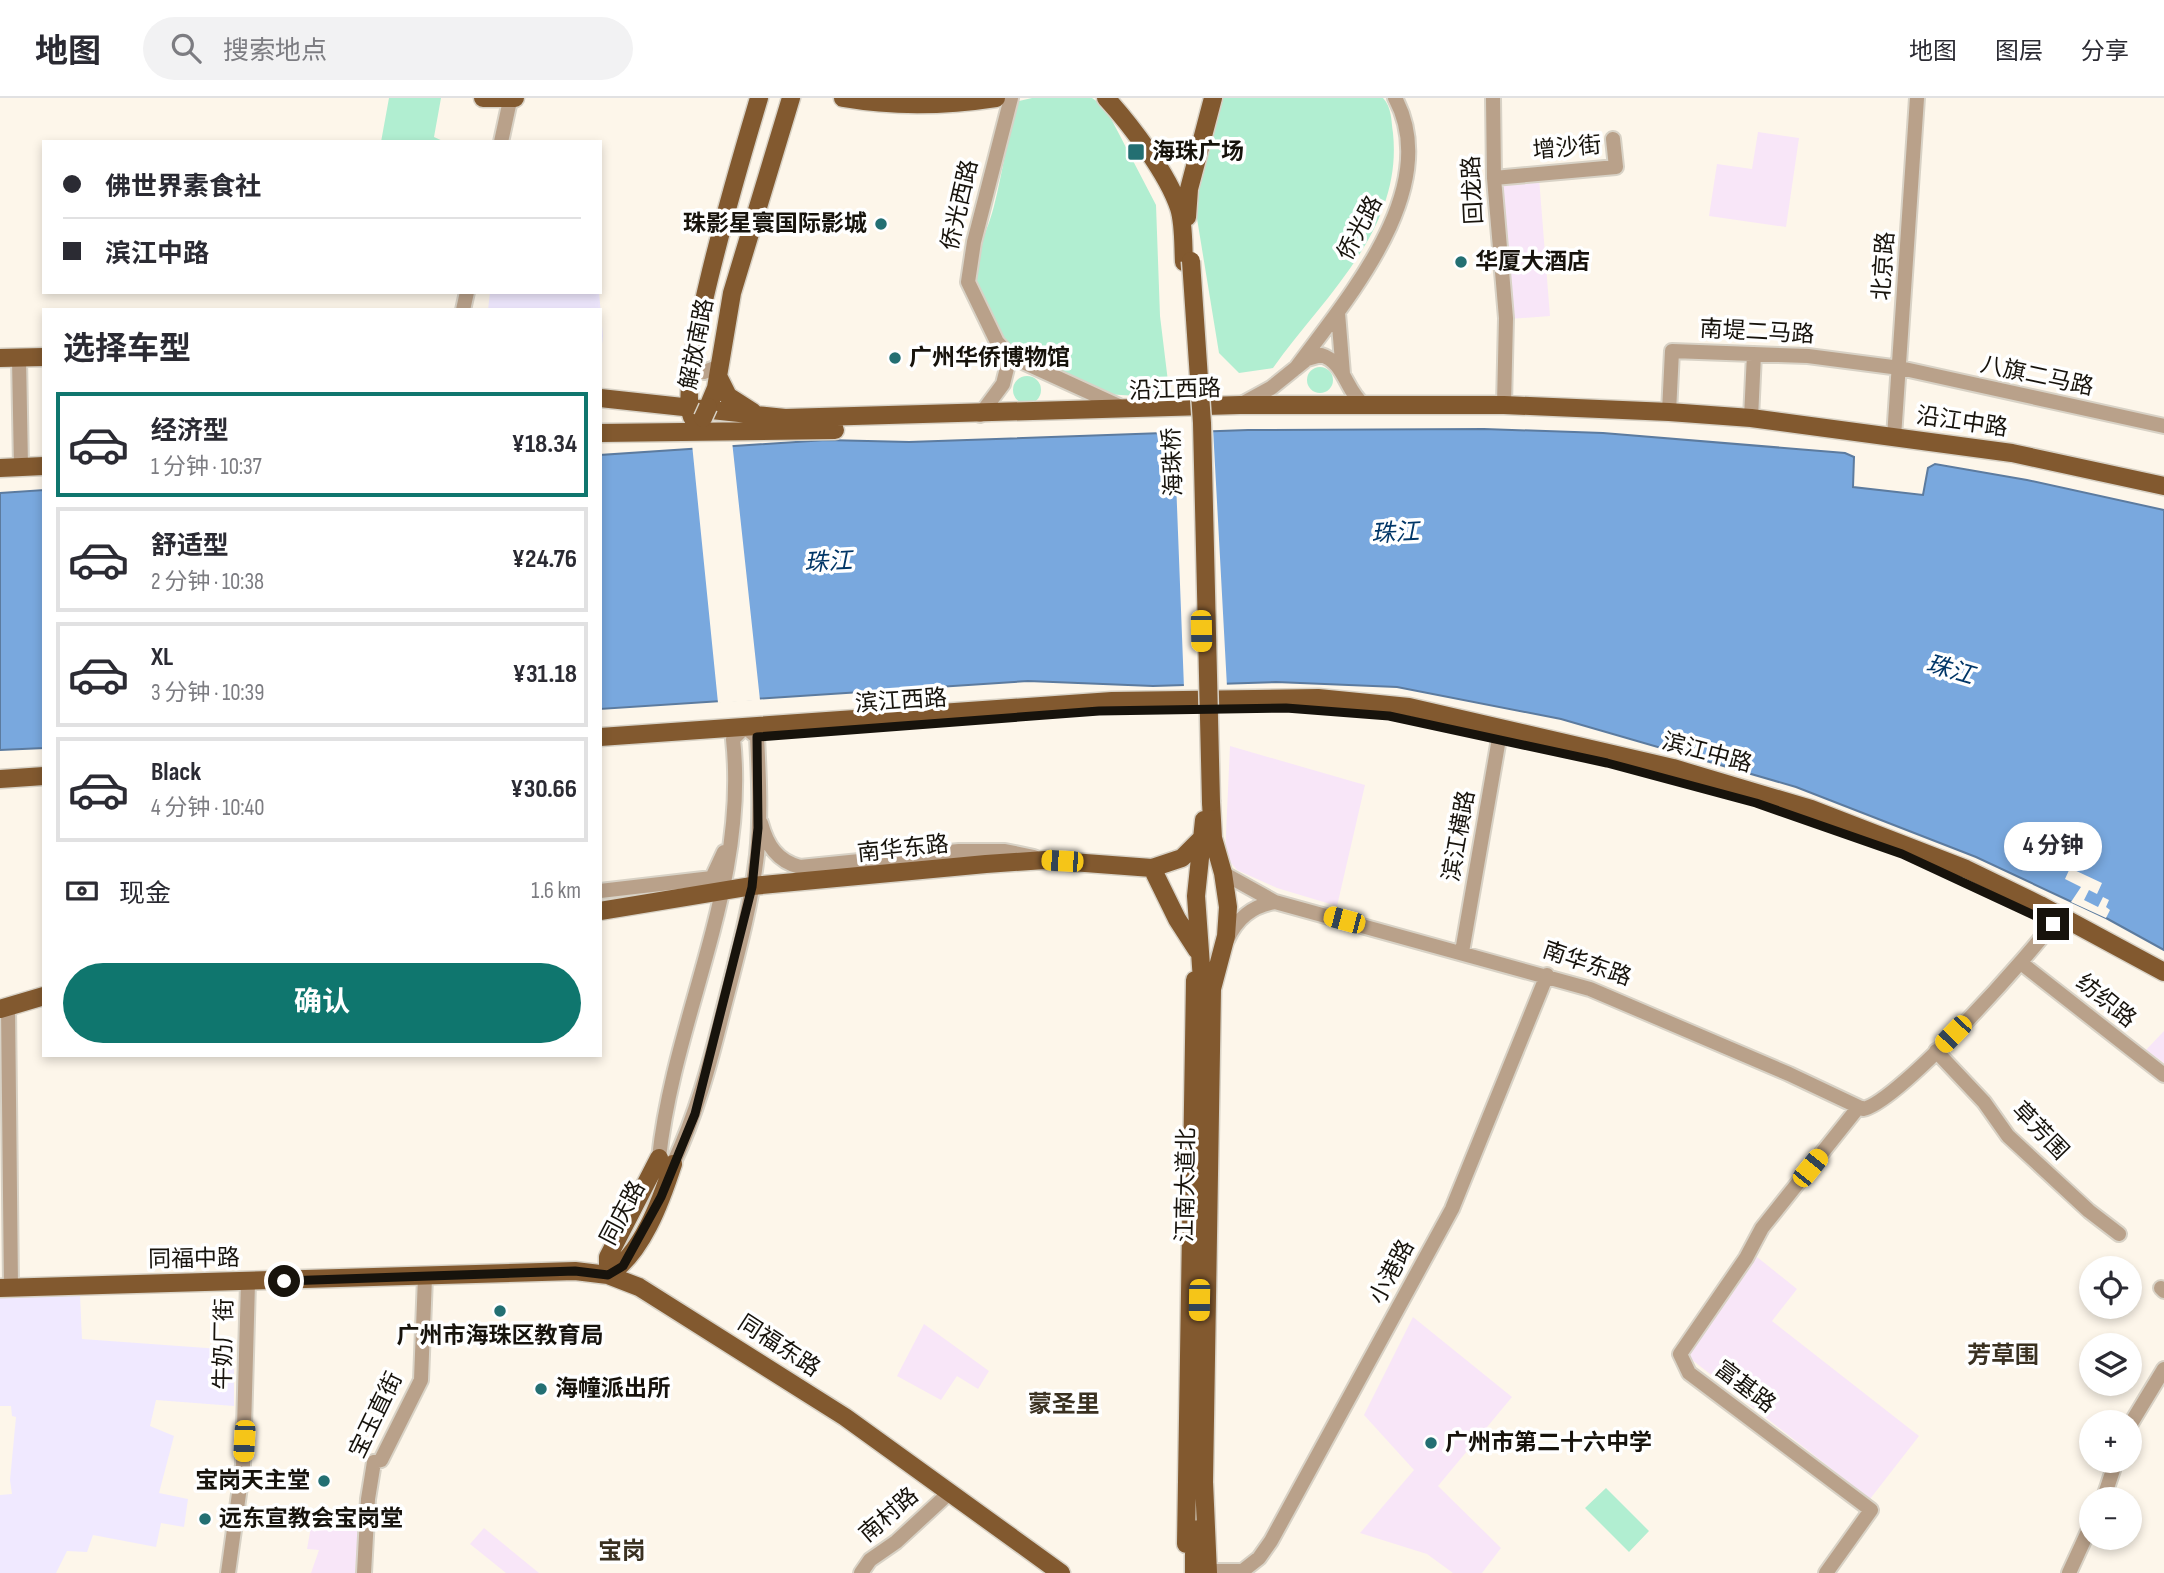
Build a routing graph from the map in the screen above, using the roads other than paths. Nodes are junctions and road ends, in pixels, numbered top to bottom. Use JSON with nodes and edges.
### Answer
{"nodes":[{"id":1,"x":484,"y":98,"type":"edge"},
{"id":2,"x":514,"y":98,"type":"edge"},
{"id":3,"x":758,"y":98,"type":"edge"},
{"id":4,"x":791,"y":98,"type":"edge"},
{"id":5,"x":843,"y":98,"type":"edge"},
{"id":6,"x":996,"y":98,"type":"edge"},
{"id":7,"x":1012,"y":98,"type":"edge"},
{"id":8,"x":1213,"y":98,"type":"edge"},
{"id":9,"x":1395,"y":98,"type":"edge"},
{"id":10,"x":1493,"y":98,"type":"edge"},
{"id":11,"x":1917,"y":98,"type":"edge"},
{"id":12,"x":1107,"y":99,"type":"edge"},
{"id":13,"x":1613,"y":139,"type":"dead end"},
{"id":14,"x":501,"y":140,"type":"edge"},
{"id":15,"x":1494,"y":178,"type":"junction"},
{"id":16,"x":1188,"y":262,"type":"junction"},
{"id":17,"x":1338,"y":313,"type":"junction"},
{"id":18,"x":1754,"y":354,"type":"junction"},
{"id":19,"x":1010,"y":356,"type":"junction"},
{"id":20,"x":42,"y":357,"type":"edge"},
{"id":21,"x":0,"y":358,"type":"edge"},
{"id":22,"x":19,"y":358,"type":"junction"},
{"id":23,"x":692,"y":362,"type":"junction"},
{"id":24,"x":1296,"y":368,"type":"junction"},
{"id":25,"x":1900,"y":368,"type":"junction"},
{"id":26,"x":719,"y":371,"type":"junction"},
{"id":27,"x":1343,"y":375,"type":"junction"},
{"id":28,"x":602,"y":398,"type":"edge"},
{"id":29,"x":624,"y":400,"type":"junction"},
{"id":30,"x":1240,"y":405,"type":"junction"},
{"id":31,"x":1364,"y":405,"type":"junction"},
{"id":32,"x":1504,"y":405,"type":"junction"},
{"id":33,"x":687,"y":407,"type":"junction"},
{"id":34,"x":1124,"y":408,"type":"junction"},
{"id":35,"x":1669,"y":412,"type":"junction"},
{"id":36,"x":980,"y":415,"type":"junction"},
{"id":37,"x":703,"y":418,"type":"junction"},
{"id":38,"x":769,"y":418,"type":"junction"},
{"id":39,"x":1751,"y":422,"type":"junction"},
{"id":40,"x":2164,"y":426,"type":"edge"},
{"id":41,"x":625,"y":432,"type":"junction"},
{"id":42,"x":602,"y":433,"type":"edge"},
{"id":43,"x":1894,"y":438,"type":"junction"},
{"id":44,"x":42,"y":466,"type":"edge"},
{"id":45,"x":22,"y":467,"type":"junction"},
{"id":46,"x":0,"y":468,"type":"edge"},
{"id":47,"x":2164,"y":486,"type":"edge"},
{"id":48,"x":1205,"y":704,"type":"joint"},
{"id":49,"x":1500,"y":732,"type":"junction"},
{"id":50,"x":745,"y":735,"type":"junction"},
{"id":51,"x":602,"y":737,"type":"edge"},
{"id":52,"x":602,"y":748,"type":"edge"},
{"id":53,"x":42,"y":776,"type":"edge"},
{"id":54,"x":0,"y":779,"type":"edge"},
{"id":55,"x":42,"y":785,"type":"edge"},
{"id":56,"x":0,"y":788,"type":"edge"},
{"id":57,"x":1207,"y":802,"type":"junction"},
{"id":58,"x":758,"y":815,"type":"junction"},
{"id":59,"x":1202,"y":838,"type":"junction"},
{"id":60,"x":1045,"y":860,"type":"junction"},
{"id":61,"x":839,"y":863,"type":"junction"},
{"id":62,"x":1152,"y":868,"type":"junction"},
{"id":63,"x":1223,"y":873,"type":"junction"},
{"id":64,"x":719,"y":883,"type":"junction"},
{"id":65,"x":799,"y":883,"type":"junction"},
{"id":66,"x":752,"y":887,"type":"junction"},
{"id":67,"x":603,"y":900,"type":"edge"},
{"id":68,"x":1275,"y":902,"type":"junction"},
{"id":69,"x":2056,"y":919,"type":"junction"},
{"id":70,"x":1198,"y":947,"type":"junction"},
{"id":71,"x":1462,"y":952,"type":"junction"},
{"id":72,"x":1222,"y":954,"type":"junction"},
{"id":73,"x":2021,"y":962,"type":"junction"},
{"id":74,"x":2164,"y":972,"type":"edge"},
{"id":75,"x":1547,"y":975,"type":"junction"},
{"id":76,"x":2164,"y":983,"type":"edge"},
{"id":77,"x":42,"y":997,"type":"edge"},
{"id":78,"x":4,"y":1007,"type":"edge"},
{"id":79,"x":1936,"y":1051,"type":"junction"},
{"id":80,"x":1213,"y":1052,"type":"junction"},
{"id":81,"x":2164,"y":1075,"type":"edge"},
{"id":82,"x":1863,"y":1108,"type":"junction"},
{"id":83,"x":666,"y":1161,"type":"junction"},
{"id":84,"x":2119,"y":1234,"type":"dead end"},
{"id":85,"x":608,"y":1275,"type":"junction"},
{"id":86,"x":428,"y":1277,"type":"junction"},
{"id":87,"x":248,"y":1282,"type":"junction"},
{"id":88,"x":5,"y":1288,"type":"edge"},
{"id":89,"x":2164,"y":1369,"type":"edge"},
{"id":90,"x":2139,"y":1410,"type":"edge"},
{"id":91,"x":948,"y":1494,"type":"junction"},
{"id":92,"x":2080,"y":1550,"type":"edge"},
{"id":93,"x":1203,"y":1572,"type":"edge"},
{"id":94,"x":1242,"y":1572,"type":"edge"},
{"id":95,"x":228,"y":1573,"type":"edge"},
{"id":96,"x":364,"y":1573,"type":"edge"},
{"id":97,"x":861,"y":1573,"type":"edge"},
{"id":98,"x":1061,"y":1573,"type":"edge"},
{"id":99,"x":1187,"y":1573,"type":"edge"},
{"id":100,"x":1826,"y":1573,"type":"edge"},
{"id":101,"x":2070,"y":1573,"type":"edge"}],
"edges":[{"from":1,"to":2,"type":"main road"},
{"from":2,"to":14,"type":"street"},
{"from":3,"to":23,"type":"main road","name":"解放南路"},
{"from":4,"to":26,"type":"main road","name":"解放南路"},
{"from":5,"to":6,"type":"main road"},
{"from":7,"to":19,"type":"street","name":"侨光西路"},
{"from":8,"to":16,"type":"main road","name":"海珠桥"},
{"from":9,"to":17,"type":"street","name":"侨光路"},
{"from":10,"to":15,"type":"street","name":"回龙路"},
{"from":11,"to":25,"type":"street","name":"北京路"},
{"from":12,"to":16,"type":"main road","name":"海珠桥"},
{"from":13,"to":15,"type":"street","name":"增沙街"},
{"from":15,"to":32,"type":"street","name":"回龙路"},
{"from":16,"to":57,"type":"main road","name":"海珠桥","bridge":true},
{"from":17,"to":24,"type":"street","name":"侨光路"},
{"from":17,"to":27,"type":"street"},
{"from":18,"to":25,"type":"street","name":"南堤二马路"},
{"from":18,"to":35,"type":"street","name":"南堤二马路"},
{"from":18,"to":39,"type":"street"},
{"from":19,"to":34,"type":"street"},
{"from":19,"to":36,"type":"street"},
{"from":20,"to":22,"type":"main road"},
{"from":21,"to":22,"type":"main road"},
{"from":22,"to":45,"type":"street"},
{"from":23,"to":26,"type":"street"},
{"from":23,"to":33,"type":"main road","name":"解放南路"},
{"from":24,"to":27,"type":"street"},
{"from":24,"to":30,"type":"street"},
{"from":25,"to":40,"type":"street","name":"八旗二马路"},
{"from":25,"to":43,"type":"street","name":"北京路"},
{"from":26,"to":37,"type":"main road","name":"解放南路"},
{"from":26,"to":38,"type":"main road"},
{"from":27,"to":31,"type":"street"},
{"from":28,"to":29,"type":"main road","name":"沿江西路"},
{"from":29,"to":33,"type":"main road","name":"沿江西路"},
{"from":29,"to":41,"type":"main road"},
{"from":30,"to":31,"type":"main road","name":"沿江西路"},
{"from":30,"to":34,"type":"main road","name":"沿江西路"},
{"from":31,"to":32,"type":"main road","name":"沿江西路"},
{"from":32,"to":35,"type":"main road","name":"沿江西路"},
{"from":33,"to":37,"type":"main road","name":"解放南路"},
{"from":33,"to":38,"type":"main road","name":"沿江西路"},
{"from":34,"to":36,"type":"main road","name":"沿江西路"},
{"from":35,"to":39,"type":"main road","name":"沿江西路"},
{"from":36,"to":38,"type":"main road","name":"沿江西路"},
{"from":37,"to":39,"type":"main road","name":"沿江西路"},
{"from":37,"to":41,"type":"main road","name":"沿江西路"},
{"from":39,"to":43,"type":"main road","name":"沿江中路"},
{"from":41,"to":42,"type":"main road","name":"沿江西路"},
{"from":43,"to":47,"type":"main road","name":"沿江中路"},
{"from":44,"to":45,"type":"main road"},
{"from":45,"to":46,"type":"main road"},
{"from":48,"to":49,"type":"main road","name":"滨江中路"},
{"from":48,"to":50,"type":"main road","name":"滨江西路"},
{"from":49,"to":69,"type":"main road","name":"滨江中路"},
{"from":49,"to":71,"type":"street","name":"滨江横路"},
{"from":50,"to":51,"type":"main road","name":"滨江西路"},
{"from":50,"to":52,"type":"main road","name":"滨江西路"},
{"from":50,"to":58,"type":"street"},
{"from":50,"to":64,"type":"street"},
{"from":53,"to":54,"type":"main road"},
{"from":55,"to":56,"type":"main road"},
{"from":57,"to":59,"type":"main road","name":"江南大道北"},
{"from":57,"to":63,"type":"main road","name":"江南大道北"},
{"from":58,"to":61,"type":"street"},
{"from":58,"to":66,"type":"street"},
{"from":59,"to":62,"type":"main road","name":"南华东路"},
{"from":59,"to":70,"type":"main road","name":"江南大道北"},
{"from":60,"to":61,"type":"street"},
{"from":60,"to":62,"type":"main road","name":"南华东路"},
{"from":60,"to":65,"type":"main road","name":"南华东路"},
{"from":61,"to":65,"type":"street"},
{"from":62,"to":70,"type":"main road"},
{"from":63,"to":68,"type":"street","name":"南华东路"},
{"from":63,"to":72,"type":"main road","name":"江南大道北"},
{"from":64,"to":66,"type":"main road","name":"南华东路"},
{"from":64,"to":67,"type":"main road","name":"南华东路"},
{"from":64,"to":83,"type":"street"},
{"from":65,"to":66,"type":"main road","name":"南华东路"},
{"from":66,"to":83,"type":"street"},
{"from":68,"to":71,"type":"street","name":"南华东路"},
{"from":68,"to":72,"type":"street"},
{"from":69,"to":73,"type":"street"},
{"from":69,"to":74,"type":"main road","name":"滨江中路"},
{"from":69,"to":76,"type":"main road","name":"滨江中路"},
{"from":70,"to":80,"type":"main road"},
{"from":70,"to":93,"type":"main road","name":"江南大道北"},
{"from":70,"to":99,"type":"main road"},
{"from":71,"to":75,"type":"street","name":"南华东路"},
{"from":72,"to":80,"type":"main road","name":"江南大道北"},
{"from":72,"to":93,"type":"main road"},
{"from":73,"to":79,"type":"street"},
{"from":73,"to":81,"type":"street","name":"纺织路"},
{"from":75,"to":82,"type":"street","name":"南华东路"},
{"from":75,"to":94,"type":"street","name":"小港路"},
{"from":77,"to":78,"type":"main road"},
{"from":78,"to":88,"type":"street"},
{"from":79,"to":82,"type":"street"},
{"from":79,"to":84,"type":"street","name":"草芳围"},
{"from":80,"to":93,"type":"main road","name":"江南大道北"},
{"from":82,"to":100,"type":"street","name":"富基路"},
{"from":83,"to":85,"type":"main road","name":"同庆路"},
{"from":85,"to":86,"type":"main road","name":"同福东路"},
{"from":85,"to":91,"type":"main road","name":"同福东路"},
{"from":86,"to":87,"type":"main road","name":"同福中路"},
{"from":86,"to":96,"type":"street","name":"宝玉直街"},
{"from":87,"to":88,"type":"main road","name":"同福中路"},
{"from":87,"to":95,"type":"street","name":"牛奶厂街"},
{"from":89,"to":90,"type":"street"},
{"from":91,"to":97,"type":"street","name":"南村路"},
{"from":91,"to":98,"type":"main road","name":"同福东路"},
{"from":92,"to":101,"type":"street"},
{"from":93,"to":94,"type":"street"}]}
